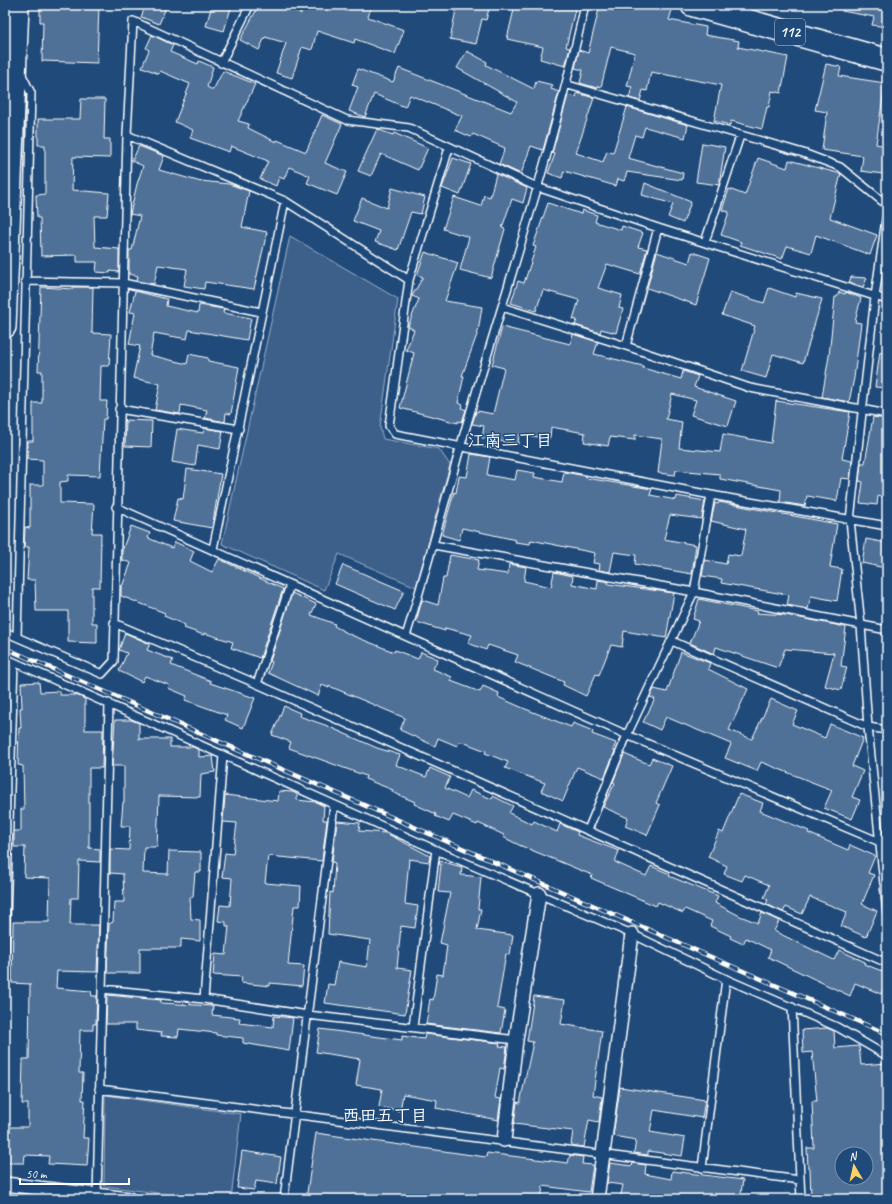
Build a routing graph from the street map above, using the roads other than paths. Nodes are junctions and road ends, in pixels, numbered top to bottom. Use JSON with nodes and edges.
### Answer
{"nodes":[{"id":1,"x":18,"y":5,"type":"edge"},
{"id":2,"x":250,"y":5,"type":"edge"},
{"id":3,"x":586,"y":5,"type":"edge"},
{"id":4,"x":692,"y":5,"type":"edge"},
{"id":5,"x":887,"y":60,"type":"edge"},
{"id":6,"x":222,"y":63,"type":"junction"},
{"id":7,"x":16,"y":64,"type":"junction"},
{"id":8,"x":568,"y":85,"type":"junction"},
{"id":9,"x":127,"y":135,"type":"junction"},
{"id":10,"x":740,"y":136,"type":"junction"},
{"id":11,"x":449,"y":148,"type":"junction"},
{"id":12,"x":537,"y":187,"type":"junction"},
{"id":13,"x":285,"y":201,"type":"junction"},
{"id":14,"x":887,"y":205,"type":"edge"},
{"id":15,"x":887,"y":212,"type":"edge"},
{"id":16,"x":658,"y":228,"type":"junction"},
{"id":17,"x":705,"y":242,"type":"junction"},
{"id":18,"x":409,"y":280,"type":"junction"},
{"id":19,"x":25,"y":281,"type":"junction"},
{"id":20,"x":123,"y":283,"type":"junction"},
{"id":21,"x":875,"y":297,"type":"junction"},
{"id":22,"x":887,"y":300,"type":"edge"},
{"id":23,"x":502,"y":307,"type":"junction"},
{"id":24,"x":261,"y":312,"type":"junction"},
{"id":25,"x":5,"y":327,"type":"edge"},
{"id":26,"x":626,"y":346,"type":"junction"},
{"id":27,"x":119,"y":409,"type":"junction"},
{"id":28,"x":862,"y":410,"type":"junction"},
{"id":29,"x":887,"y":414,"type":"edge"},
{"id":30,"x":239,"y":429,"type":"junction"},
{"id":31,"x":460,"y":447,"type":"junction"},
{"id":32,"x":711,"y":495,"type":"junction"},
{"id":33,"x":116,"y":507,"type":"junction"},
{"id":34,"x":850,"y":520,"type":"junction"},
{"id":35,"x":887,"y":526,"type":"edge"},
{"id":36,"x":434,"y":545,"type":"junction"},
{"id":37,"x":213,"y":549,"type":"junction"},
{"id":38,"x":290,"y":585,"type":"junction"},
{"id":39,"x":694,"y":592,"type":"junction"},
{"id":40,"x":114,"y":623,"type":"junction"},
{"id":41,"x":861,"y":625,"type":"junction"},
{"id":42,"x":887,"y":630,"type":"edge"},
{"id":43,"x":5,"y":632,"type":"edge"},
{"id":44,"x":406,"y":636,"type":"junction"},
{"id":45,"x":17,"y":637,"type":"junction"},
{"id":46,"x":672,"y":641,"type":"junction"},
{"id":47,"x":5,"y":658,"type":"edge"},
{"id":48,"x":14,"y":662,"type":"junction"},
{"id":49,"x":257,"y":684,"type":"junction"},
{"id":50,"x":109,"y":703,"type":"junction"},
{"id":51,"x":868,"y":727,"type":"junction"},
{"id":52,"x":887,"y":730,"type":"edge"},
{"id":53,"x":627,"y":735,"type":"junction"},
{"id":54,"x":223,"y":755,"type":"junction"},
{"id":55,"x":334,"y":805,"type":"junction"},
{"id":56,"x":588,"y":830,"type":"junction"},
{"id":57,"x":884,"y":844,"type":"edge"},
{"id":58,"x":436,"y":850,"type":"junction"},
{"id":59,"x":539,"y":894,"type":"junction"},
{"id":60,"x":887,"y":914,"type":"edge"},
{"id":61,"x":632,"y":934,"type":"junction"},
{"id":62,"x":5,"y":951,"type":"edge"},
{"id":63,"x":887,"y":963,"type":"edge"},
{"id":64,"x":726,"y":979,"type":"junction"},
{"id":65,"x":102,"y":989,"type":"junction"},
{"id":66,"x":204,"y":998,"type":"junction"},
{"id":67,"x":792,"y":1008,"type":"junction"},
{"id":68,"x":308,"y":1015,"type":"junction"},
{"id":69,"x":413,"y":1027,"type":"junction"},
{"id":70,"x":516,"y":1040,"type":"junction"},
{"id":71,"x":887,"y":1056,"type":"edge"},
{"id":72,"x":99,"y":1089,"type":"junction"},
{"id":73,"x":295,"y":1114,"type":"junction"},
{"id":74,"x":504,"y":1140,"type":"junction"},
{"id":75,"x":603,"y":1155,"type":"junction"},
{"id":76,"x":702,"y":1168,"type":"junction"},
{"id":77,"x":800,"y":1180,"type":"junction"},
{"id":78,"x":5,"y":1184,"type":"edge"},
{"id":79,"x":97,"y":1197,"type":"edge"},
{"id":80,"x":130,"y":1199,"type":"edge"},
{"id":81,"x":284,"y":1199,"type":"edge"},
{"id":82,"x":597,"y":1199,"type":"edge"},
{"id":83,"x":801,"y":1199,"type":"edge"}],
"edges":[{"from":1,"to":7,"type":"main road"},
{"from":2,"to":6,"type":"lane"},
{"from":3,"to":8,"type":"lane"},
{"from":4,"to":5,"type":"highway","number":"112"},
{"from":6,"to":9,"type":"lane"},
{"from":6,"to":11,"type":"lane"},
{"from":7,"to":19,"type":"lane"},
{"from":7,"to":25,"type":"main road"},
{"from":8,"to":10,"type":"lane"},
{"from":8,"to":12,"type":"lane"},
{"from":9,"to":13,"type":"lane"},
{"from":9,"to":20,"type":"lane"},
{"from":10,"to":14,"type":"lane"},
{"from":10,"to":17,"type":"lane"},
{"from":11,"to":12,"type":"lane"},
{"from":11,"to":18,"type":"lane"},
{"from":12,"to":16,"type":"lane"},
{"from":12,"to":23,"type":"lane"},
{"from":13,"to":18,"type":"lane"},
{"from":13,"to":24,"type":"lane"},
{"from":15,"to":21,"type":"lane"},
{"from":16,"to":17,"type":"lane"},
{"from":16,"to":26,"type":"lane"},
{"from":17,"to":21,"type":"lane"},
{"from":18,"to":31,"type":"lane"},
{"from":19,"to":20,"type":"lane"},
{"from":19,"to":45,"type":"lane"},
{"from":20,"to":24,"type":"lane"},
{"from":20,"to":27,"type":"lane"},
{"from":21,"to":22,"type":"lane"},
{"from":21,"to":28,"type":"lane"},
{"from":23,"to":26,"type":"lane"},
{"from":23,"to":31,"type":"lane"},
{"from":24,"to":30,"type":"lane"},
{"from":26,"to":28,"type":"lane"},
{"from":27,"to":30,"type":"lane"},
{"from":27,"to":33,"type":"lane"},
{"from":28,"to":29,"type":"lane"},
{"from":28,"to":34,"type":"lane"},
{"from":30,"to":37,"type":"lane"},
{"from":31,"to":32,"type":"lane"},
{"from":31,"to":36,"type":"lane"},
{"from":32,"to":34,"type":"lane"},
{"from":32,"to":39,"type":"lane"},
{"from":33,"to":37,"type":"lane"},
{"from":33,"to":40,"type":"lane"},
{"from":34,"to":35,"type":"lane"},
{"from":34,"to":41,"type":"lane"},
{"from":36,"to":39,"type":"lane"},
{"from":36,"to":44,"type":"lane"},
{"from":37,"to":38,"type":"lane"},
{"from":38,"to":44,"type":"lane"},
{"from":38,"to":49,"type":"lane"},
{"from":39,"to":41,"type":"lane"},
{"from":39,"to":46,"type":"lane"},
{"from":40,"to":45,"type":"lane"},
{"from":40,"to":49,"type":"lane"},
{"from":41,"to":42,"type":"lane"},
{"from":41,"to":51,"type":"lane"},
{"from":43,"to":45,"type":"lane"},
{"from":44,"to":53,"type":"lane"},
{"from":46,"to":51,"type":"lane"},
{"from":46,"to":53,"type":"lane"},
{"from":47,"to":48,"type":"lane"},
{"from":48,"to":50,"type":"lane"},
{"from":48,"to":62,"type":"lane"},
{"from":49,"to":56,"type":"lane"},
{"from":50,"to":54,"type":"lane"},
{"from":50,"to":65,"type":"lane"},
{"from":51,"to":52,"type":"lane"},
{"from":51,"to":57,"type":"lane"},
{"from":53,"to":56,"type":"lane"},
{"from":53,"to":57,"type":"lane"},
{"from":54,"to":55,"type":"lane"},
{"from":54,"to":66,"type":"lane"},
{"from":55,"to":58,"type":"lane"},
{"from":55,"to":68,"type":"lane"},
{"from":56,"to":63,"type":"lane"},
{"from":57,"to":60,"type":"lane"},
{"from":58,"to":59,"type":"lane"},
{"from":58,"to":69,"type":"lane"},
{"from":59,"to":61,"type":"lane"},
{"from":59,"to":70,"type":"street"},
{"from":61,"to":64,"type":"lane"},
{"from":61,"to":75,"type":"street"},
{"from":64,"to":67,"type":"lane"},
{"from":64,"to":76,"type":"lane"},
{"from":65,"to":66,"type":"lane"},
{"from":65,"to":72,"type":"lane"},
{"from":66,"to":68,"type":"lane"},
{"from":67,"to":71,"type":"lane"},
{"from":67,"to":77,"type":"lane"},
{"from":68,"to":69,"type":"lane"},
{"from":68,"to":73,"type":"lane"},
{"from":69,"to":70,"type":"lane"},
{"from":70,"to":74,"type":"street"},
{"from":72,"to":73,"type":"lane"},
{"from":72,"to":79,"type":"lane"},
{"from":73,"to":74,"type":"lane"},
{"from":73,"to":81,"type":"lane"},
{"from":74,"to":75,"type":"lane"},
{"from":75,"to":76,"type":"lane"},
{"from":75,"to":82,"type":"street"},
{"from":76,"to":77,"type":"lane"},
{"from":77,"to":83,"type":"lane"},
{"from":78,"to":79,"type":"street"},
{"from":79,"to":80,"type":"street"}]}
